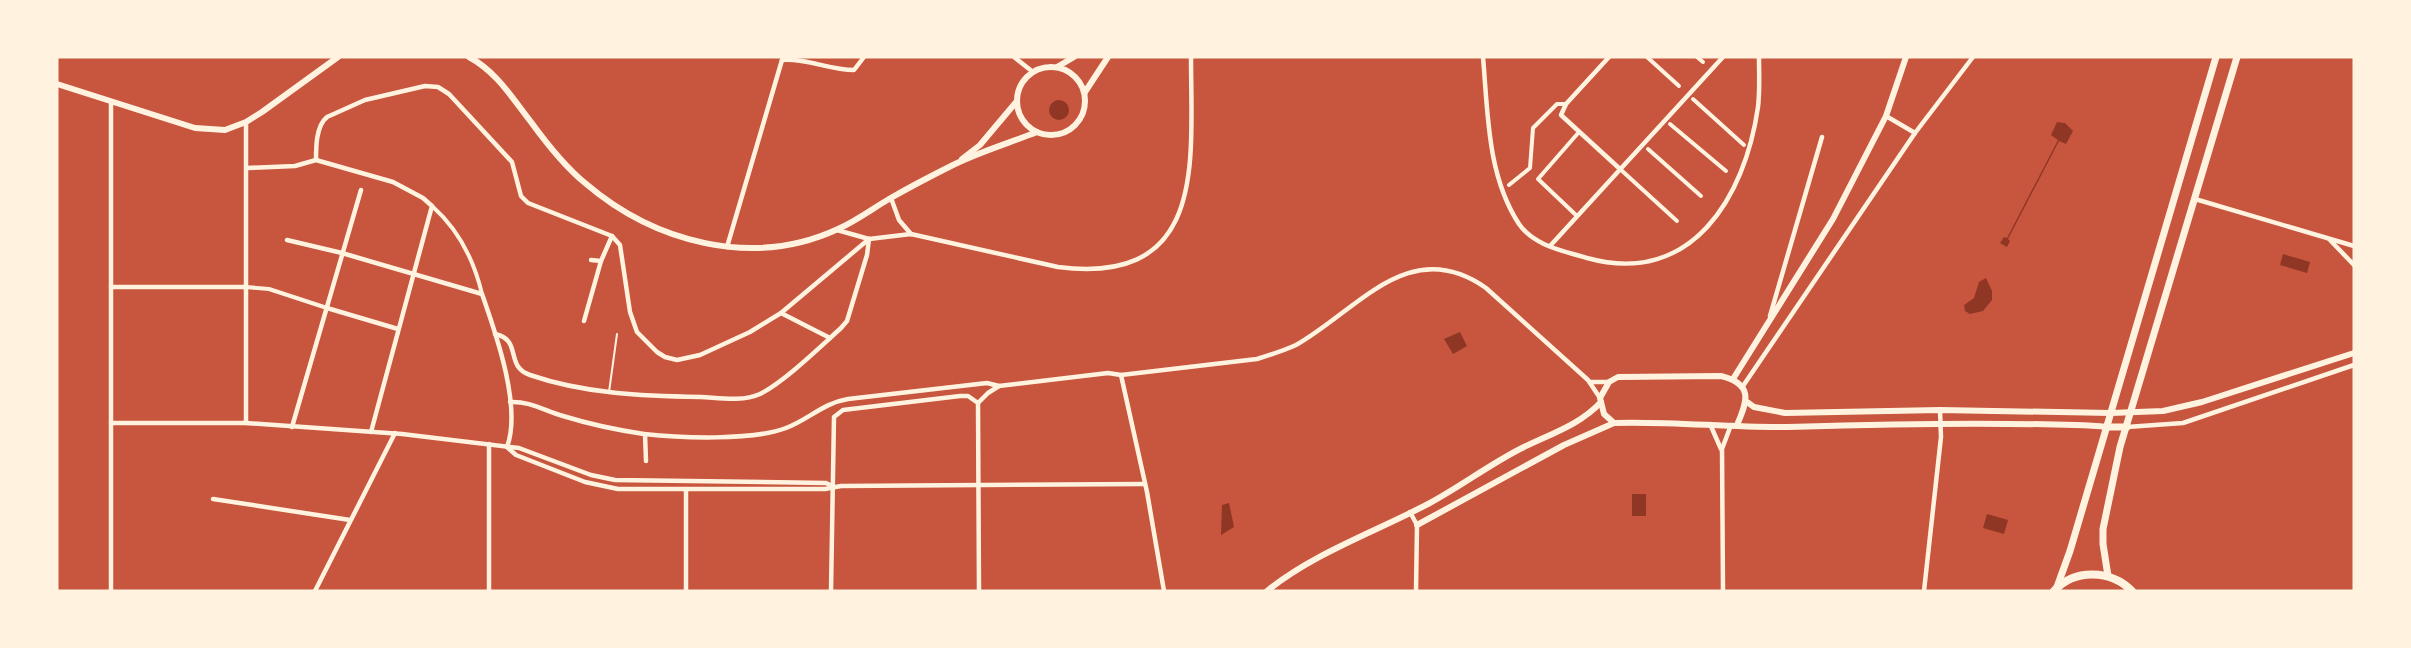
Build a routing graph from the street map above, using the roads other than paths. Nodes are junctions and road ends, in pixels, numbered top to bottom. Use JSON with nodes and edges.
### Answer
{"nodes":[{"id":1,"x":338,"y":57,"type":"edge"},
{"id":2,"x":469,"y":57,"type":"edge"},
{"id":3,"x":864,"y":57,"type":"edge"},
{"id":4,"x":1014,"y":57,"type":"edge"},
{"id":5,"x":1074,"y":57,"type":"edge"},
{"id":6,"x":1108,"y":57,"type":"edge"},
{"id":7,"x":1191,"y":57,"type":"edge"},
{"id":8,"x":1483,"y":57,"type":"edge"},
{"id":9,"x":1609,"y":57,"type":"edge"},
{"id":10,"x":1647,"y":57,"type":"edge"},
{"id":11,"x":1697,"y":57,"type":"edge"},
{"id":12,"x":1723,"y":57,"type":"edge"},
{"id":13,"x":1758,"y":57,"type":"edge"},
{"id":14,"x":1906,"y":57,"type":"edge"},
{"id":15,"x":1973,"y":57,"type":"edge"},
{"id":16,"x":2216,"y":57,"type":"edge"},
{"id":17,"x":2237,"y":57,"type":"edge"},
{"id":18,"x":780,"y":58,"type":"edge"},
{"id":19,"x":1703,"y":62,"type":"dead end"},
{"id":20,"x":1057,"y":67,"type":"junction"},
{"id":21,"x":1033,"y":72,"type":"junction"},
{"id":22,"x":57,"y":84,"type":"edge"},
{"id":23,"x":1679,"y":86,"type":"dead end"},
{"id":24,"x":1085,"y":92,"type":"junction"},
{"id":25,"x":1694,"y":99,"type":"dead end"},
{"id":26,"x":111,"y":101,"type":"junction"},
{"id":27,"x":1017,"y":101,"type":"junction"},
{"id":28,"x":1566,"y":104,"type":"junction"},
{"id":29,"x":1886,"y":116,"type":"junction"},
{"id":30,"x":246,"y":122,"type":"junction"},
{"id":31,"x":1670,"y":124,"type":"dead end"},
{"id":32,"x":1037,"y":132,"type":"junction"},
{"id":33,"x":1579,"y":132,"type":"junction"},
{"id":34,"x":1915,"y":133,"type":"junction"},
{"id":35,"x":1822,"y":137,"type":"dead end"},
{"id":36,"x":1744,"y":145,"type":"dead end"},
{"id":37,"x":1648,"y":149,"type":"dead end"},
{"id":38,"x":316,"y":160,"type":"junction"},
{"id":39,"x":956,"y":164,"type":"junction"},
{"id":40,"x":247,"y":168,"type":"junction"},
{"id":41,"x":1620,"y":169,"type":"junction"},
{"id":42,"x":1726,"y":171,"type":"dead end"},
{"id":43,"x":1509,"y":186,"type":"dead end"},
{"id":44,"x":361,"y":189,"type":"dead end"},
{"id":45,"x":1701,"y":196,"type":"dead end"},
{"id":46,"x":891,"y":198,"type":"junction"},
{"id":47,"x":2195,"y":199,"type":"junction"},
{"id":48,"x":432,"y":206,"type":"junction"},
{"id":49,"x":1577,"y":216,"type":"junction"},
{"id":50,"x":1677,"y":221,"type":"dead end"},
{"id":51,"x":837,"y":230,"type":"junction"},
{"id":52,"x":911,"y":234,"type":"junction"},
{"id":53,"x":612,"y":236,"type":"junction"},
{"id":54,"x":2328,"y":238,"type":"junction"},
{"id":55,"x":869,"y":239,"type":"junction"},
{"id":56,"x":287,"y":240,"type":"dead end"},
{"id":57,"x":1550,"y":246,"type":"junction"},
{"id":58,"x":2354,"y":246,"type":"edge"},
{"id":59,"x":727,"y":248,"type":"junction"},
{"id":60,"x":342,"y":253,"type":"junction"},
{"id":61,"x":591,"y":260,"type":"dead end"},
{"id":62,"x":601,"y":261,"type":"junction"},
{"id":63,"x":2354,"y":265,"type":"edge"},
{"id":64,"x":413,"y":275,"type":"junction"},
{"id":65,"x":111,"y":287,"type":"junction"},
{"id":66,"x":246,"y":287,"type":"junction"},
{"id":67,"x":482,"y":294,"type":"junction"},
{"id":68,"x":327,"y":308,"type":"junction"},
{"id":69,"x":781,"y":313,"type":"junction"},
{"id":70,"x":584,"y":321,"type":"dead end"},
{"id":71,"x":1769,"y":321,"type":"junction"},
{"id":72,"x":398,"y":329,"type":"junction"},
{"id":73,"x":495,"y":334,"type":"junction"},
{"id":74,"x":617,"y":334,"type":"dead end"},
{"id":75,"x":830,"y":338,"type":"junction"},
{"id":76,"x":2354,"y":353,"type":"edge"},
{"id":77,"x":2354,"y":364,"type":"edge"},
{"id":78,"x":1121,"y":375,"type":"junction"},
{"id":79,"x":1733,"y":379,"type":"junction"},
{"id":80,"x":1590,"y":382,"type":"junction"},
{"id":81,"x":1609,"y":382,"type":"junction"},
{"id":82,"x":999,"y":386,"type":"junction"},
{"id":83,"x":1743,"y":386,"type":"junction"},
{"id":84,"x":609,"y":392,"type":"junction"},
{"id":85,"x":1600,"y":400,"type":"junction"},
{"id":86,"x":510,"y":402,"type":"junction"},
{"id":87,"x":1747,"y":402,"type":"junction"},
{"id":88,"x":978,"y":403,"type":"junction"},
{"id":89,"x":1940,"y":410,"type":"junction"},
{"id":90,"x":2130,"y":412,"type":"junction"},
{"id":91,"x":2111,"y":413,"type":"junction"},
{"id":92,"x":111,"y":423,"type":"junction"},
{"id":93,"x":246,"y":423,"type":"junction"},
{"id":94,"x":1614,"y":423,"type":"junction"},
{"id":95,"x":1941,"y":423,"type":"junction"},
{"id":96,"x":1710,"y":424,"type":"junction"},
{"id":97,"x":1734,"y":425,"type":"junction"},
{"id":98,"x":292,"y":427,"type":"junction"},
{"id":99,"x":2107,"y":427,"type":"junction"},
{"id":100,"x":2127,"y":427,"type":"junction"},
{"id":101,"x":371,"y":432,"type":"junction"},
{"id":102,"x":395,"y":433,"type":"junction"},
{"id":103,"x":645,"y":434,"type":"junction"},
{"id":104,"x":489,"y":444,"type":"junction"},
{"id":105,"x":507,"y":447,"type":"junction"},
{"id":106,"x":1722,"y":449,"type":"junction"},
{"id":107,"x":646,"y":461,"type":"dead end"},
{"id":108,"x":1144,"y":484,"type":"junction"},
{"id":109,"x":832,"y":486,"type":"junction"},
{"id":110,"x":980,"y":486,"type":"junction"},
{"id":111,"x":686,"y":490,"type":"junction"},
{"id":112,"x":213,"y":499,"type":"dead end"},
{"id":113,"x":1410,"y":512,"type":"junction"},
{"id":114,"x":350,"y":520,"type":"junction"},
{"id":115,"x":1417,"y":525,"type":"junction"},
{"id":116,"x":2108,"y":576,"type":"junction"},
{"id":117,"x":2056,"y":589,"type":"edge"},
{"id":118,"x":111,"y":591,"type":"edge"},
{"id":119,"x":315,"y":591,"type":"edge"},
{"id":120,"x":489,"y":591,"type":"edge"},
{"id":121,"x":686,"y":591,"type":"edge"},
{"id":122,"x":831,"y":591,"type":"edge"},
{"id":123,"x":979,"y":591,"type":"edge"},
{"id":124,"x":1164,"y":591,"type":"edge"},
{"id":125,"x":1267,"y":591,"type":"edge"},
{"id":126,"x":1416,"y":591,"type":"edge"},
{"id":127,"x":1723,"y":591,"type":"edge"},
{"id":128,"x":1924,"y":591,"type":"edge"},
{"id":129,"x":2132,"y":591,"type":"edge"}],
"edges":[{"from":1,"to":30,"type":"street"},
{"from":2,"to":59,"type":"street"},
{"from":3,"to":18,"type":"street"},
{"from":4,"to":21,"type":"street"},
{"from":5,"to":20,"type":"street"},
{"from":6,"to":24,"type":"street"},
{"from":7,"to":52,"type":"street"},
{"from":8,"to":57,"type":"street"},
{"from":9,"to":28,"type":"street"},
{"from":10,"to":23,"type":"street"},
{"from":11,"to":19,"type":"street"},
{"from":12,"to":41,"type":"street"},
{"from":13,"to":57,"type":"street"},
{"from":14,"to":29,"type":"street"},
{"from":15,"to":34,"type":"street"},
{"from":16,"to":91,"type":"main road"},
{"from":17,"to":47,"type":"main road"},
{"from":18,"to":59,"type":"street"},
{"from":20,"to":21,"type":"street"},
{"from":20,"to":24,"type":"street"},
{"from":21,"to":27,"type":"street"},
{"from":22,"to":26,"type":"street"},
{"from":24,"to":32,"type":"street"},
{"from":25,"to":36,"type":"street"},
{"from":26,"to":30,"type":"street"},
{"from":26,"to":65,"type":"street"},
{"from":27,"to":32,"type":"street"},
{"from":27,"to":39,"type":"street"},
{"from":28,"to":33,"type":"street"},
{"from":28,"to":43,"type":"street"},
{"from":29,"to":34,"type":"street"},
{"from":29,"to":71,"type":"street"},
{"from":30,"to":40,"type":"street"},
{"from":31,"to":42,"type":"street"},
{"from":32,"to":39,"type":"street"},
{"from":33,"to":41,"type":"street"},
{"from":33,"to":49,"type":"street"},
{"from":34,"to":83,"type":"street"},
{"from":35,"to":71,"type":"street"},
{"from":37,"to":45,"type":"street"},
{"from":38,"to":40,"type":"street"},
{"from":38,"to":48,"type":"street"},
{"from":38,"to":53,"type":"street"},
{"from":39,"to":46,"type":"street"},
{"from":40,"to":66,"type":"street"},
{"from":41,"to":49,"type":"street"},
{"from":41,"to":50,"type":"street"},
{"from":44,"to":60,"type":"street"},
{"from":46,"to":51,"type":"street"},
{"from":46,"to":52,"type":"street"},
{"from":47,"to":54,"type":"street"},
{"from":47,"to":90,"type":"main road"},
{"from":48,"to":64,"type":"street"},
{"from":48,"to":67,"type":"street"},
{"from":49,"to":57,"type":"street"},
{"from":51,"to":55,"type":"street"},
{"from":51,"to":59,"type":"street"},
{"from":52,"to":55,"type":"street"},
{"from":53,"to":62,"type":"street"},
{"from":53,"to":69,"type":"street"},
{"from":54,"to":58,"type":"street"},
{"from":54,"to":63,"type":"street"},
{"from":55,"to":69,"type":"street"},
{"from":55,"to":75,"type":"street"},
{"from":56,"to":60,"type":"street"},
{"from":60,"to":64,"type":"street"},
{"from":60,"to":68,"type":"street"},
{"from":61,"to":62,"type":"street"},
{"from":62,"to":70,"type":"street"},
{"from":64,"to":67,"type":"street"},
{"from":64,"to":72,"type":"street"},
{"from":65,"to":66,"type":"street"},
{"from":65,"to":92,"type":"street"},
{"from":66,"to":68,"type":"street"},
{"from":66,"to":93,"type":"street"},
{"from":67,"to":73,"type":"street"},
{"from":68,"to":72,"type":"street"},
{"from":68,"to":98,"type":"street"},
{"from":69,"to":75,"type":"street"},
{"from":71,"to":79,"type":"street"},
{"from":72,"to":101,"type":"street"},
{"from":73,"to":84,"type":"street"},
{"from":73,"to":86,"type":"street"},
{"from":74,"to":84,"type":"lane"},
{"from":75,"to":84,"type":"street"},
{"from":76,"to":90,"type":"street"},
{"from":77,"to":100,"type":"street"},
{"from":78,"to":80,"type":"street"},
{"from":78,"to":82,"type":"street"},
{"from":78,"to":108,"type":"street"},
{"from":79,"to":81,"type":"street"},
{"from":79,"to":83,"type":"street"},
{"from":80,"to":81,"type":"street"},
{"from":80,"to":85,"type":"street"},
{"from":81,"to":85,"type":"street"},
{"from":82,"to":88,"type":"street"},
{"from":82,"to":103,"type":"street"},
{"from":83,"to":87,"type":"street"},
{"from":85,"to":94,"type":"street"},
{"from":85,"to":113,"type":"street"},
{"from":86,"to":103,"type":"street"},
{"from":86,"to":105,"type":"street"},
{"from":87,"to":89,"type":"street"},
{"from":87,"to":97,"type":"street"},
{"from":88,"to":109,"type":"street"},
{"from":88,"to":110,"type":"street"},
{"from":89,"to":91,"type":"street"},
{"from":89,"to":95,"type":"street"},
{"from":90,"to":91,"type":"street"},
{"from":90,"to":100,"type":"main road"},
{"from":91,"to":99,"type":"main road"},
{"from":92,"to":93,"type":"street"},
{"from":92,"to":118,"type":"street"},
{"from":93,"to":98,"type":"street"},
{"from":94,"to":96,"type":"street"},
{"from":94,"to":115,"type":"street"},
{"from":95,"to":97,"type":"street"},
{"from":95,"to":99,"type":"street"},
{"from":95,"to":128,"type":"street"},
{"from":96,"to":97,"type":"street"},
{"from":96,"to":106,"type":"street"},
{"from":97,"to":106,"type":"street"},
{"from":98,"to":101,"type":"street"},
{"from":99,"to":100,"type":"main road"},
{"from":99,"to":117,"type":"main road"},
{"from":100,"to":116,"type":"main road"},
{"from":101,"to":102,"type":"street"},
{"from":102,"to":104,"type":"street"},
{"from":102,"to":114,"type":"street"},
{"from":103,"to":107,"type":"street"},
{"from":104,"to":105,"type":"street"},
{"from":104,"to":120,"type":"street"},
{"from":105,"to":109,"type":"street"},
{"from":105,"to":111,"type":"street"},
{"from":106,"to":127,"type":"street"},
{"from":108,"to":110,"type":"street"},
{"from":108,"to":124,"type":"street"},
{"from":109,"to":110,"type":"street"},
{"from":109,"to":111,"type":"street"},
{"from":109,"to":122,"type":"street"},
{"from":110,"to":123,"type":"street"},
{"from":111,"to":121,"type":"street"},
{"from":112,"to":114,"type":"street"},
{"from":113,"to":115,"type":"street"},
{"from":113,"to":125,"type":"street"},
{"from":114,"to":119,"type":"street"},
{"from":115,"to":126,"type":"street"},
{"from":116,"to":117,"type":"main road"},
{"from":116,"to":129,"type":"main road"}]}
